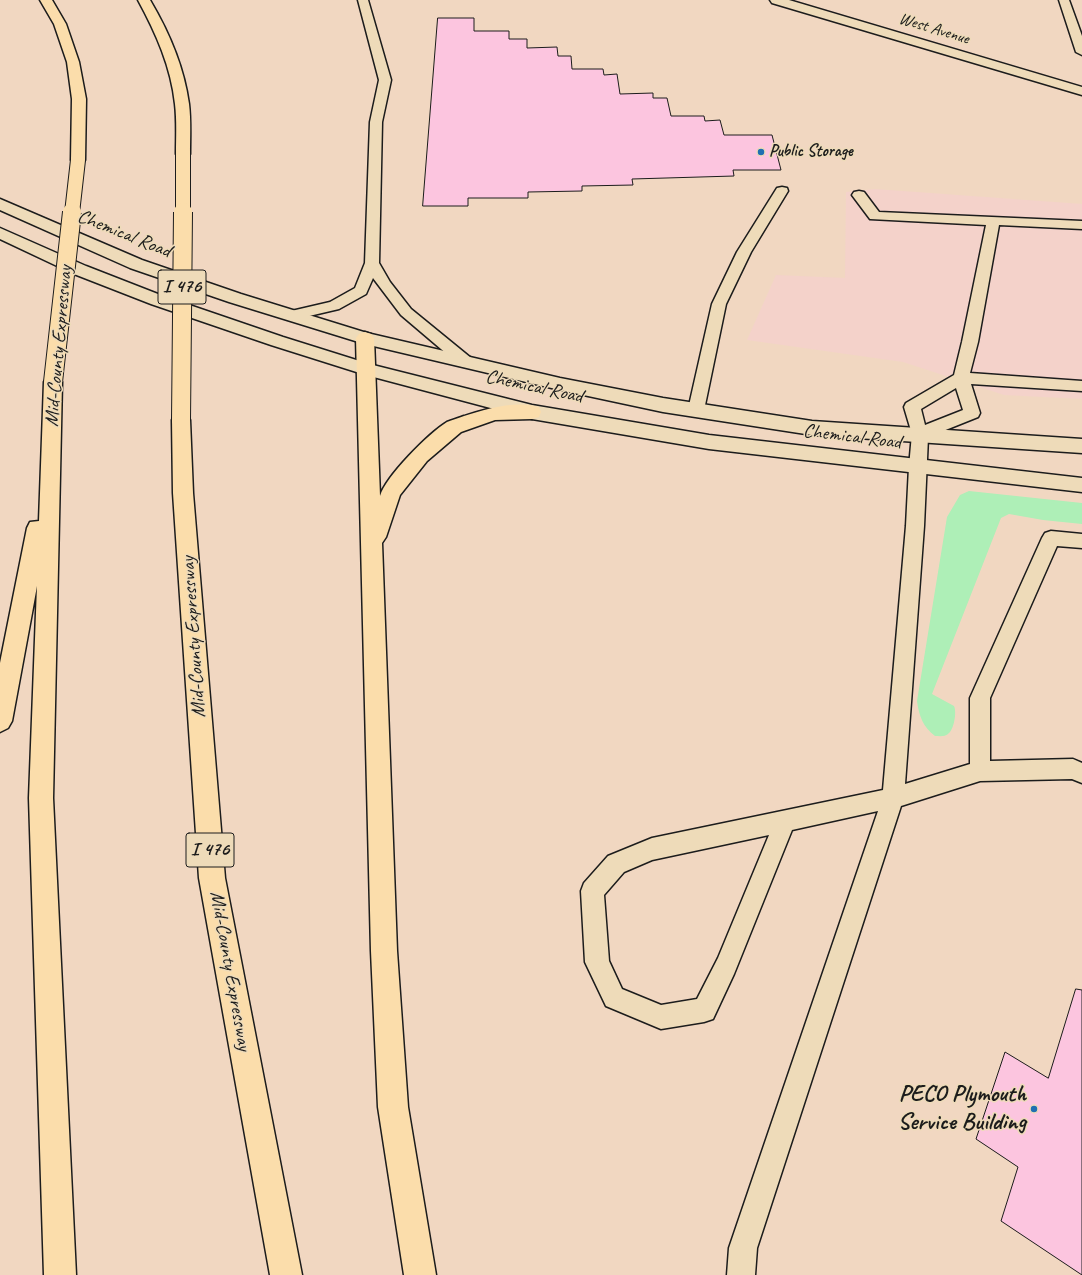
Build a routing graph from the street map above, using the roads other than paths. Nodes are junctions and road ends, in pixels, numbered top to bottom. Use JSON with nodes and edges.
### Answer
{"nodes":[{"id":1,"x":46,"y":0,"type":"edge"},
{"id":2,"x":144,"y":0,"type":"edge"},
{"id":3,"x":364,"y":0,"type":"edge"},
{"id":4,"x":776,"y":0,"type":"edge"},
{"id":5,"x":1064,"y":0,"type":"edge"},
{"id":6,"x":1082,"y":52,"type":"edge"},
{"id":7,"x":1082,"y":91,"type":"edge"},
{"id":8,"x":782,"y":190,"type":"dead end"},
{"id":9,"x":859,"y":194,"type":"dead end"},
{"id":10,"x":0,"y":204,"type":"edge"},
{"id":11,"x":994,"y":221,"type":"junction"},
{"id":12,"x":1082,"y":226,"type":"edge"},
{"id":13,"x":0,"y":233,"type":"edge"},
{"id":14,"x":372,"y":263,"type":"junction"},
{"id":15,"x":292,"y":316,"type":"junction"},
{"id":16,"x":365,"y":338,"type":"junction"},
{"id":17,"x":466,"y":362,"type":"junction"},
{"id":18,"x":366,"y":369,"type":"junction"},
{"id":19,"x":960,"y":378,"type":"junction"},
{"id":20,"x":1082,"y":386,"type":"edge"},
{"id":21,"x":696,"y":410,"type":"junction"},
{"id":22,"x":532,"y":412,"type":"junction"},
{"id":23,"x":920,"y":434,"type":"junction"},
{"id":24,"x":1082,"y":446,"type":"edge"},
{"id":25,"x":49,"y":464,"type":"junction"},
{"id":26,"x":917,"y":467,"type":"junction"},
{"id":27,"x":1082,"y":485,"type":"edge"},
{"id":28,"x":1082,"y":541,"type":"edge"},
{"id":29,"x":372,"y":552,"type":"junction"},
{"id":30,"x":0,"y":721,"type":"edge"},
{"id":31,"x":980,"y":770,"type":"junction"},
{"id":32,"x":1082,"y":773,"type":"edge"},
{"id":33,"x":893,"y":798,"type":"junction"},
{"id":34,"x":785,"y":821,"type":"junction"},
{"id":35,"x":60,"y":1275,"type":"edge"},
{"id":36,"x":286,"y":1275,"type":"edge"},
{"id":37,"x":420,"y":1275,"type":"edge"},
{"id":38,"x":741,"y":1275,"type":"edge"}],
"edges":[{"from":1,"to":25,"type":"highway","name":"Mid-County Expressway","bridge":true},
{"from":2,"to":36,"type":"highway","name":"Mid-County Expressway","number":"I 476","bridge":true},
{"from":3,"to":14,"type":"lane"},
{"from":4,"to":7,"type":"main road","name":"West Avenue"},
{"from":5,"to":6,"type":"lane"},
{"from":8,"to":21,"type":"lane"},
{"from":9,"to":11,"type":"lane"},
{"from":10,"to":15,"type":"main road","name":"Chemical Road"},
{"from":11,"to":12,"type":"lane"},
{"from":11,"to":19,"type":"lane"},
{"from":13,"to":18,"type":"main road","name":"Chemical Road"},
{"from":14,"to":15,"type":"lane"},
{"from":14,"to":17,"type":"lane"},
{"from":15,"to":16,"type":"main road","name":"Chemical Road"},
{"from":16,"to":17,"type":"main road","name":"Chemical Road"},
{"from":16,"to":18,"type":"highway"},
{"from":17,"to":21,"type":"main road","name":"Chemical Road"},
{"from":18,"to":22,"type":"main road","name":"Chemical Road"},
{"from":18,"to":29,"type":"highway"},
{"from":19,"to":20,"type":"lane"},
{"from":19,"to":23,"type":"lane"},
{"from":19,"to":23,"type":"lane"},
{"from":21,"to":23,"type":"main road","name":"Chemical Road"},
{"from":22,"to":26,"type":"main road","name":"Chemical Road"},
{"from":22,"to":29,"type":"highway"},
{"from":23,"to":24,"type":"main road","name":"Chemical Road"},
{"from":23,"to":26,"type":"lane"},
{"from":25,"to":30,"type":"highway"},
{"from":25,"to":35,"type":"highway","name":"Mid-County Expressway"},
{"from":26,"to":27,"type":"main road","name":"Chemical Road"},
{"from":26,"to":33,"type":"lane"},
{"from":28,"to":31,"type":"lane"},
{"from":29,"to":37,"type":"highway"},
{"from":31,"to":32,"type":"lane"},
{"from":31,"to":33,"type":"lane"},
{"from":33,"to":34,"type":"lane"},
{"from":33,"to":38,"type":"lane"},
{"from":34,"to":34,"type":"lane"}]}
